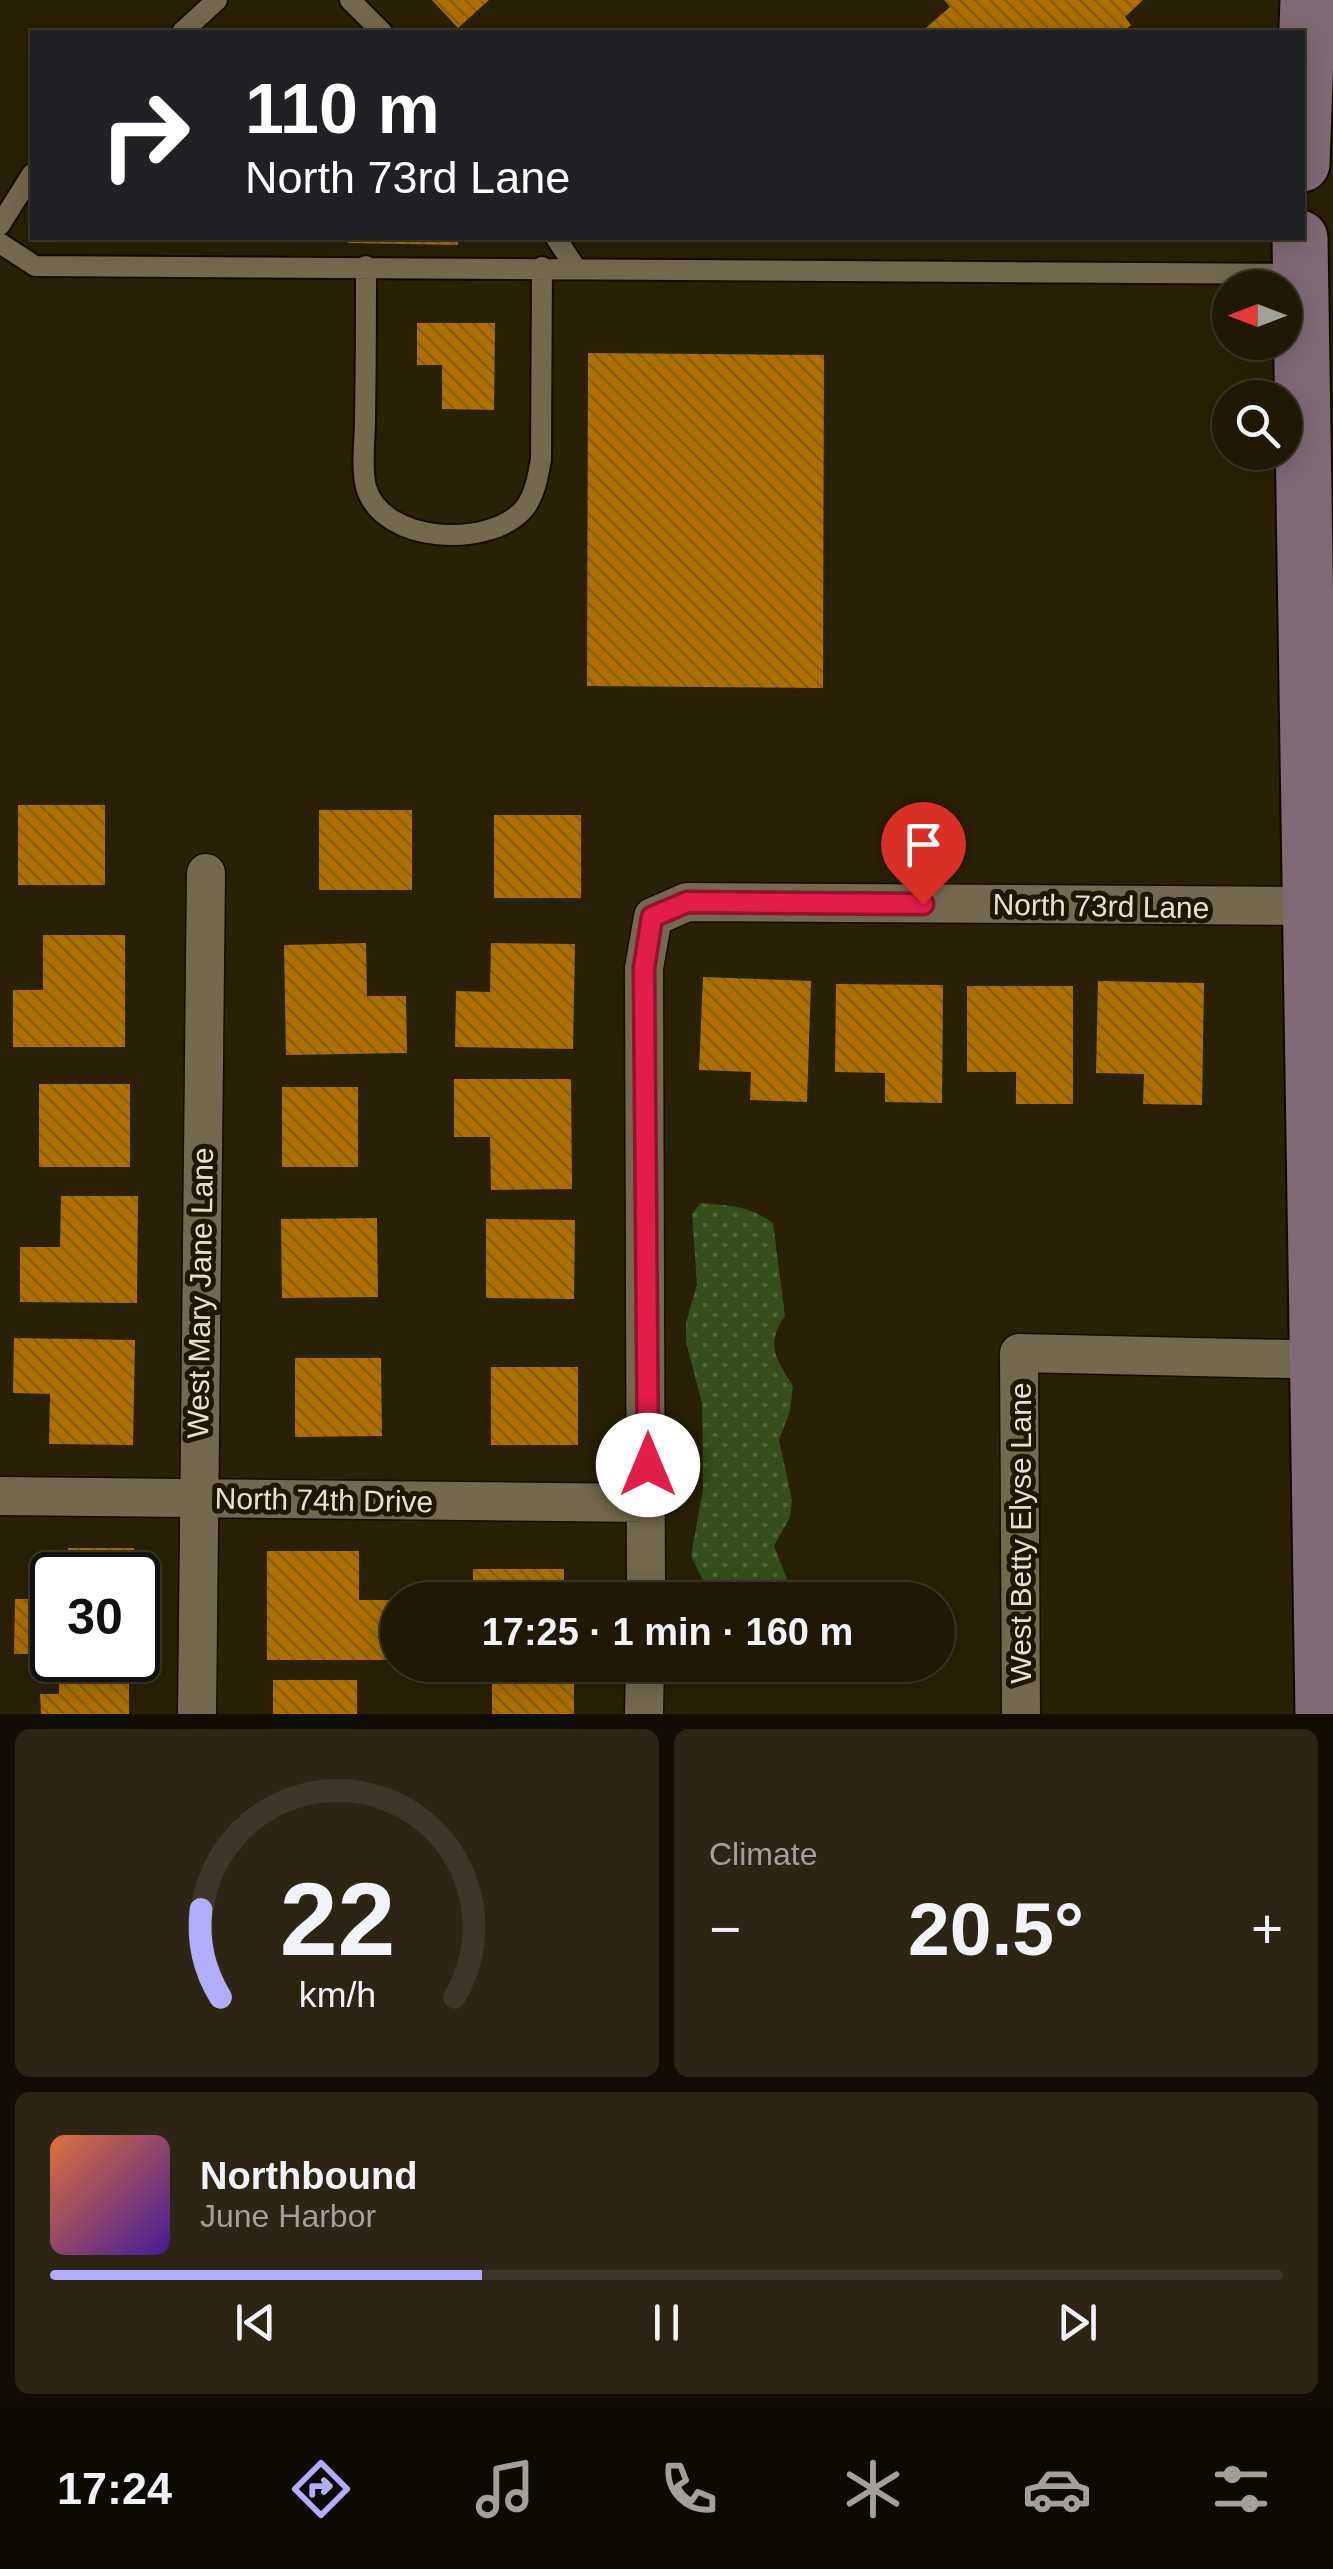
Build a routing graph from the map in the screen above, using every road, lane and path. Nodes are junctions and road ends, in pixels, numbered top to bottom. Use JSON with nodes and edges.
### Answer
{"nodes":[{"id":1,"x":217,"y":0,"type":"edge"},
{"id":2,"x":350,"y":0,"type":"edge"},
{"id":3,"x":1308,"y":0,"type":"edge"},
{"id":4,"x":184,"y":30,"type":"edge"},
{"id":5,"x":380,"y":30,"type":"edge"},
{"id":6,"x":1305,"y":82,"type":"edge"},
{"id":7,"x":30,"y":177,"type":"edge"},
{"id":8,"x":0,"y":225,"type":"edge"},
{"id":9,"x":557,"y":240,"type":"edge"},
{"id":10,"x":0,"y":243,"type":"edge"},
{"id":11,"x":1300,"y":256,"type":"edge"},
{"id":12,"x":366,"y":266,"type":"junction"},
{"id":13,"x":542,"y":266,"type":"junction"},
{"id":14,"x":575,"y":267,"type":"junction"},
{"id":15,"x":206,"y":872,"type":"dead end"},
{"id":16,"x":1313,"y":906,"type":"junction"},
{"id":17,"x":1325,"y":1360,"type":"edge"},
{"id":18,"x":0,"y":1496,"type":"edge"},
{"id":19,"x":197,"y":1498,"type":"junction"},
{"id":20,"x":648,"y":1503,"type":"junction"},
{"id":21,"x":646,"y":1582,"type":"edge"},
{"id":22,"x":645,"y":1682,"type":"edge"},
{"id":23,"x":197,"y":1714,"type":"edge"},
{"id":24,"x":644,"y":1714,"type":"edge"},
{"id":25,"x":1021,"y":1714,"type":"edge"},
{"id":26,"x":1323,"y":1714,"type":"edge"}],
"edges":[{"from":1,"to":4,"type":"lane"},
{"from":2,"to":5,"type":"lane"},
{"from":3,"to":6,"type":"street"},
{"from":7,"to":8,"type":"lane"},
{"from":9,"to":14,"type":"lane"},
{"from":10,"to":12,"type":"lane"},
{"from":11,"to":14,"type":"lane"},
{"from":11,"to":16,"type":"street"},
{"from":12,"to":13,"type":"lane"},
{"from":12,"to":13,"type":"lane"},
{"from":13,"to":14,"type":"lane"},
{"from":15,"to":19,"type":"street","name":"West Mary Jane Lane"},
{"from":16,"to":17,"type":"street"},
{"from":16,"to":20,"type":"street","name":"North 73rd Lane"},
{"from":17,"to":25,"type":"street","name":"West Betty Elyse Lane"},
{"from":17,"to":26,"type":"street"},
{"from":18,"to":19,"type":"street","name":"North 74th Drive"},
{"from":19,"to":20,"type":"street","name":"North 74th Drive"},
{"from":19,"to":23,"type":"street","name":"West Mary Jane Lane"},
{"from":20,"to":21,"type":"street"},
{"from":22,"to":24,"type":"street"}]}
